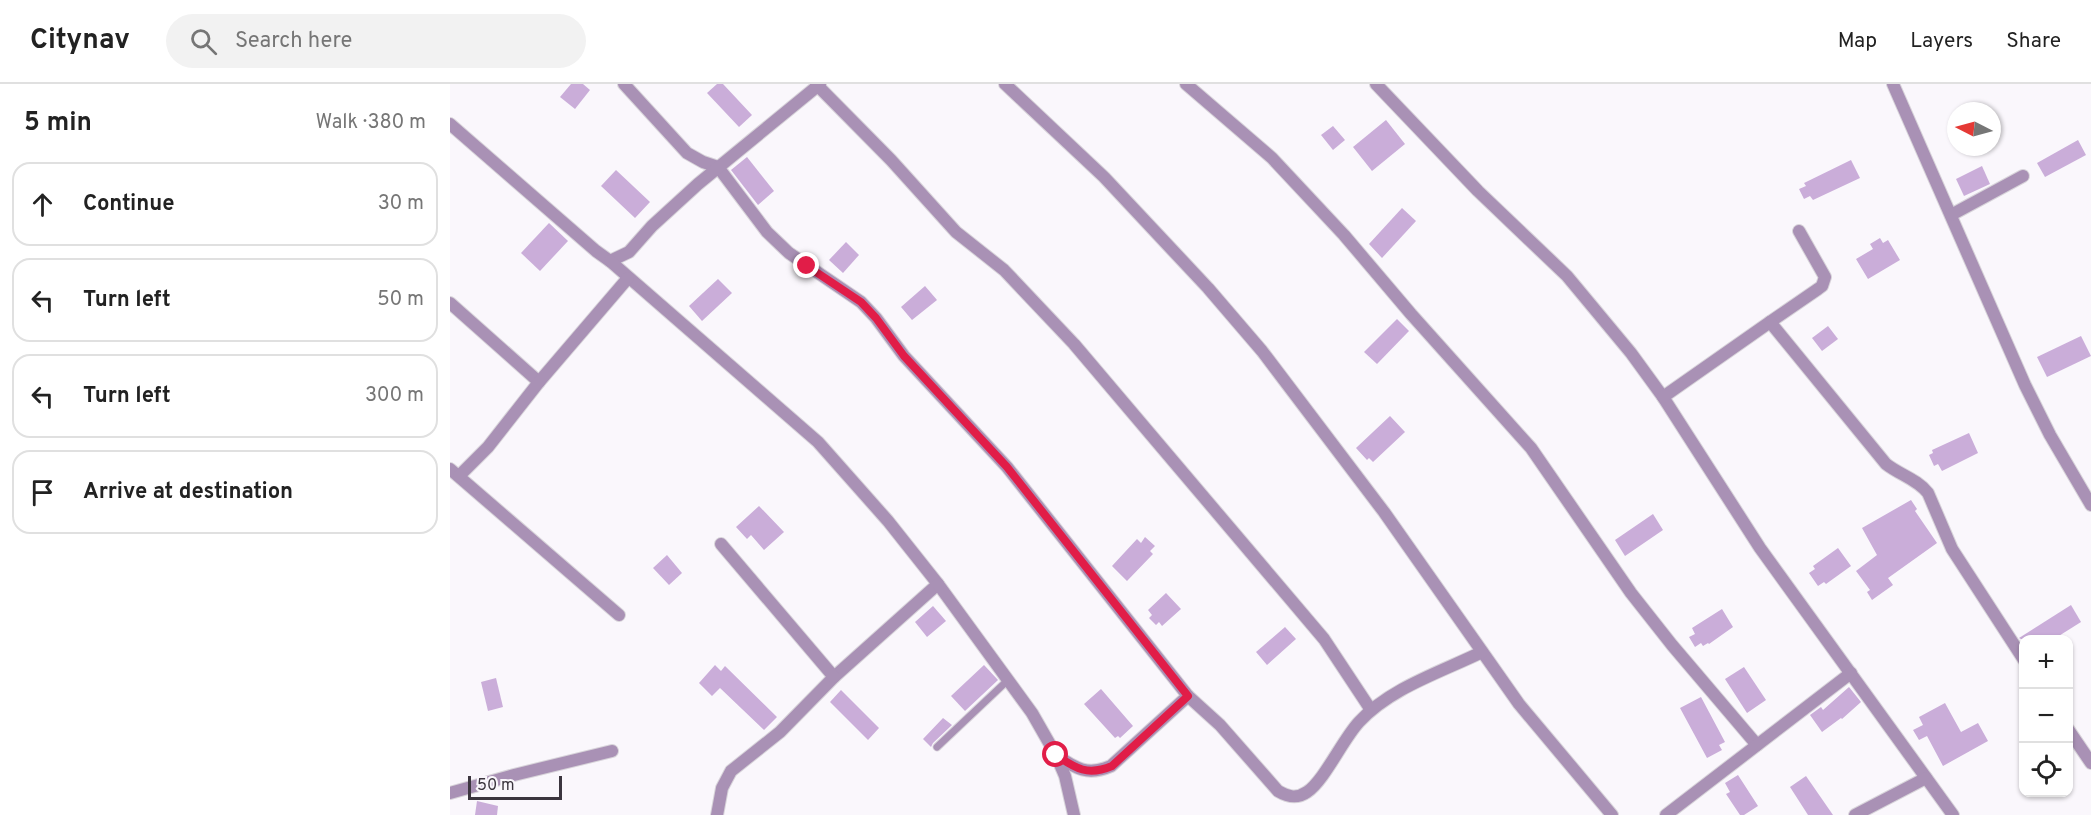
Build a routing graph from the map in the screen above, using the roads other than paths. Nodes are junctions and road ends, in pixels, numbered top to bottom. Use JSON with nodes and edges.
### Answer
{"nodes":[{"id":1,"x":624,"y":84,"type":"edge"},
{"id":2,"x":1005,"y":84,"type":"edge"},
{"id":3,"x":1186,"y":84,"type":"edge"},
{"id":4,"x":1376,"y":84,"type":"edge"},
{"id":5,"x":1893,"y":84,"type":"edge"},
{"id":6,"x":818,"y":85,"type":"edge"},
{"id":7,"x":450,"y":124,"type":"edge"},
{"id":8,"x":718,"y":167,"type":"junction"},
{"id":9,"x":2023,"y":176,"type":"dead end"},
{"id":10,"x":1951,"y":215,"type":"junction"},
{"id":11,"x":1799,"y":231,"type":"dead end"},
{"id":12,"x":610,"y":261,"type":"junction"},
{"id":13,"x":628,"y":278,"type":"junction"},
{"id":14,"x":450,"y":303,"type":"edge"},
{"id":15,"x":1770,"y":322,"type":"junction"},
{"id":16,"x":539,"y":382,"type":"junction"},
{"id":17,"x":1663,"y":397,"type":"junction"},
{"id":18,"x":454,"y":472,"type":"edge"},
{"id":19,"x":2091,"y":505,"type":"edge"},
{"id":20,"x":721,"y":544,"type":"dead end"},
{"id":21,"x":938,"y":584,"type":"junction"},
{"id":22,"x":619,"y":615,"type":"dead end"},
{"id":23,"x":1482,"y":652,"type":"junction"},
{"id":24,"x":2019,"y":652,"type":"edge"},
{"id":25,"x":1851,"y":673,"type":"junction"},
{"id":26,"x":834,"y":677,"type":"junction"},
{"id":27,"x":1008,"y":680,"type":"junction"},
{"id":28,"x":1188,"y":696,"type":"junction"},
{"id":29,"x":1371,"y":710,"type":"junction"},
{"id":30,"x":2073,"y":736,"type":"edge"},
{"id":31,"x":1756,"y":746,"type":"junction"},
{"id":32,"x":937,"y":747,"type":"dead end"},
{"id":33,"x":612,"y":751,"type":"dead end"},
{"id":34,"x":1056,"y":755,"type":"junction"},
{"id":35,"x":2091,"y":763,"type":"edge"},
{"id":36,"x":1926,"y":778,"type":"junction"},
{"id":37,"x":450,"y":793,"type":"edge"},
{"id":38,"x":717,"y":815,"type":"edge"},
{"id":39,"x":1074,"y":815,"type":"edge"},
{"id":40,"x":1612,"y":815,"type":"edge"},
{"id":41,"x":1666,"y":815,"type":"edge"},
{"id":42,"x":1855,"y":815,"type":"edge"},
{"id":43,"x":1953,"y":815,"type":"edge"}],
"edges":[{"from":1,"to":8,"type":"street"},
{"from":2,"to":23,"type":"street"},
{"from":3,"to":31,"type":"street"},
{"from":4,"to":17,"type":"street"},
{"from":5,"to":10,"type":"street"},
{"from":6,"to":8,"type":"street"},
{"from":6,"to":29,"type":"street"},
{"from":7,"to":12,"type":"street"},
{"from":8,"to":12,"type":"street"},
{"from":8,"to":28,"type":"street"},
{"from":9,"to":10,"type":"street"},
{"from":10,"to":19,"type":"street"},
{"from":11,"to":15,"type":"street"},
{"from":12,"to":13,"type":"street"},
{"from":13,"to":16,"type":"street"},
{"from":13,"to":21,"type":"street"},
{"from":14,"to":16,"type":"street"},
{"from":15,"to":17,"type":"street"},
{"from":15,"to":24,"type":"street"},
{"from":16,"to":18,"type":"street"},
{"from":17,"to":25,"type":"street"},
{"from":18,"to":22,"type":"street"},
{"from":20,"to":26,"type":"street"},
{"from":21,"to":26,"type":"street"},
{"from":21,"to":27,"type":"street"},
{"from":23,"to":29,"type":"street"},
{"from":23,"to":40,"type":"street"},
{"from":25,"to":31,"type":"street"},
{"from":25,"to":36,"type":"street"},
{"from":26,"to":38,"type":"street"},
{"from":27,"to":32,"type":"lane"},
{"from":27,"to":34,"type":"street"},
{"from":28,"to":29,"type":"street"},
{"from":28,"to":34,"type":"street"},
{"from":30,"to":35,"type":"street"},
{"from":31,"to":41,"type":"street"},
{"from":33,"to":37,"type":"street"},
{"from":34,"to":39,"type":"street"},
{"from":36,"to":42,"type":"street"},
{"from":36,"to":43,"type":"street"}]}
